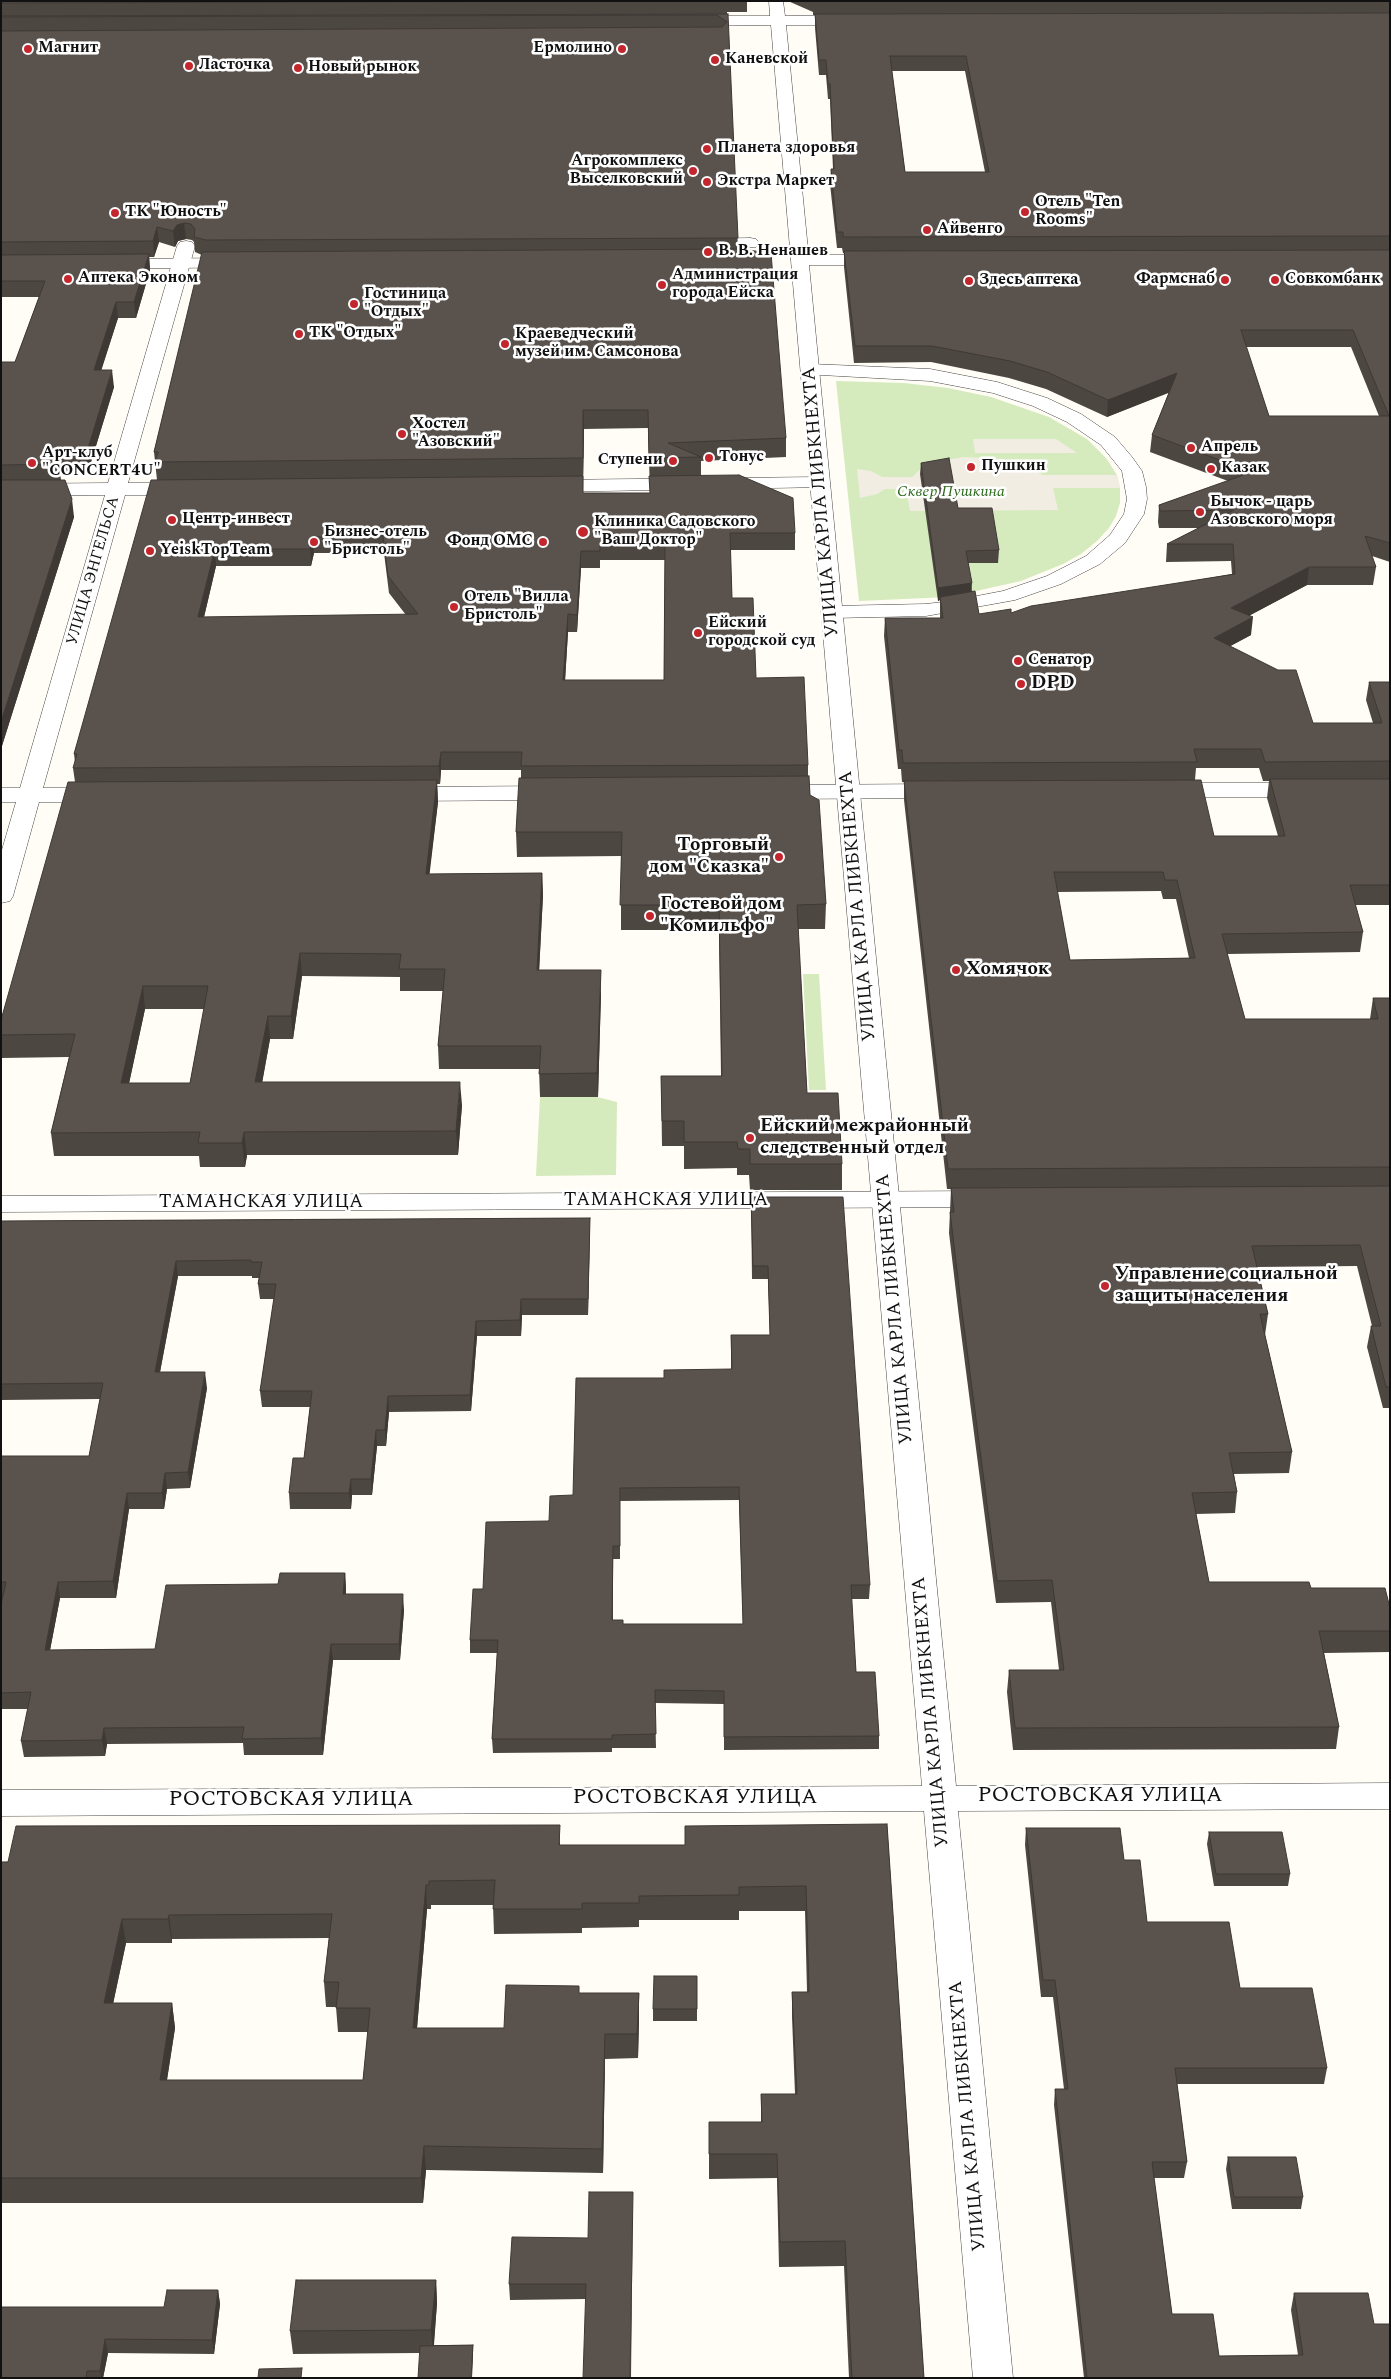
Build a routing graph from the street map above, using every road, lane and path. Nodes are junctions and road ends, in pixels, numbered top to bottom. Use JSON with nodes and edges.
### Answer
{"nodes":[{"id":1,"x":776,"y":1,"type":"edge"},
{"id":2,"x":866,"y":20,"type":"edge"},
{"id":3,"x":671,"y":21,"type":"dead end"},
{"id":4,"x":778,"y":21,"type":"junction"},
{"id":5,"x":688,"y":36,"type":"edge"},
{"id":6,"x":717,"y":36,"type":"edge"},
{"id":7,"x":680,"y":244,"type":"edge"},
{"id":8,"x":750,"y":244,"type":"dead end"},
{"id":9,"x":167,"y":246,"type":"edge"},
{"id":10,"x":206,"y":246,"type":"edge"},
{"id":11,"x":184,"y":255,"type":"junction"},
{"id":12,"x":800,"y":260,"type":"junction"},
{"id":13,"x":903,"y":260,"type":"edge"},
{"id":14,"x":254,"y":263,"type":"edge"},
{"id":15,"x":101,"y":264,"type":"edge"},
{"id":16,"x":810,"y":370,"type":"junction"},
{"id":17,"x":820,"y":483,"type":"junction"},
{"id":18,"x":521,"y":486,"type":"edge"},
{"id":19,"x":208,"y":488,"type":"edge"},
{"id":20,"x":117,"y":489,"type":"junction"},
{"id":21,"x":1,"y":490,"type":"edge"},
{"id":22,"x":832,"y":612,"type":"junction"},
{"id":23,"x":1145,"y":790,"type":"edge"},
{"id":24,"x":1331,"y":790,"type":"edge"},
{"id":25,"x":959,"y":791,"type":"edge"},
{"id":26,"x":754,"y":792,"type":"edge"},
{"id":27,"x":848,"y":792,"type":"junction"},
{"id":28,"x":576,"y":793,"type":"edge"},
{"id":29,"x":378,"y":794,"type":"edge"},
{"id":30,"x":1,"y":795,"type":"edge"},
{"id":31,"x":30,"y":795,"type":"junction"},
{"id":32,"x":122,"y":795,"type":"edge"},
{"id":33,"x":1,"y":896,"type":"edge"},
{"id":34,"x":1014,"y":1199,"type":"edge"},
{"id":35,"x":886,"y":1200,"type":"junction"},
{"id":36,"x":1,"y":1204,"type":"edge"},
{"id":37,"x":1390,"y":1796,"type":"edge"},
{"id":38,"x":940,"y":1797,"type":"junction"},
{"id":39,"x":1,"y":1803,"type":"edge"},
{"id":40,"x":993,"y":2378,"type":"edge"}],
"edges":[{"from":1,"to":4,"type":"street","name":"УЛИЦА КАРЛА ЛИБКНЕХТА"},
{"from":2,"to":4,"type":"street"},
{"from":3,"to":4,"type":"street"},
{"from":4,"to":12,"type":"street","name":"УЛИЦА КАРЛА ЛИБКНЕХТА"},
{"from":5,"to":6,"type":"street"},
{"from":7,"to":8,"type":"street"},
{"from":9,"to":11,"type":"street"},
{"from":10,"to":11,"type":"street"},
{"from":11,"to":14,"type":"street"},
{"from":11,"to":15,"type":"street"},
{"from":11,"to":20,"type":"street","name":"УЛИЦА ЭНГЕЛЬСА"},
{"from":12,"to":13,"type":"street"},
{"from":12,"to":16,"type":"street","name":"УЛИЦА КАРЛА ЛИБКНЕХТА"},
{"from":16,"to":17,"type":"street","name":"УЛИЦА КАРЛА ЛИБКНЕХТА"},
{"from":16,"to":22,"type":"street"},
{"from":17,"to":18,"type":"street"},
{"from":17,"to":22,"type":"street","name":"УЛИЦА КАРЛА ЛИБКНЕХТА"},
{"from":19,"to":20,"type":"street"},
{"from":20,"to":21,"type":"street"},
{"from":20,"to":31,"type":"street","name":"УЛИЦА ЭНГЕЛЬСА"},
{"from":22,"to":27,"type":"street","name":"УЛИЦА КАРЛА ЛИБКНЕХТА"},
{"from":23,"to":24,"type":"street"},
{"from":25,"to":27,"type":"street"},
{"from":26,"to":27,"type":"street"},
{"from":27,"to":35,"type":"street","name":"УЛИЦА КАРЛА ЛИБКНЕХТА"},
{"from":28,"to":29,"type":"street"},
{"from":30,"to":31,"type":"street"},
{"from":31,"to":32,"type":"street"},
{"from":31,"to":33,"type":"street","name":"УЛИЦА ЭНГЕЛЬСА"},
{"from":34,"to":35,"type":"street","name":"ТАМАНСКАЯ УЛИЦА"},
{"from":35,"to":36,"type":"street","name":"ТАМАНСКАЯ УЛИЦА"},
{"from":35,"to":38,"type":"street","name":"УЛИЦА КАРЛА ЛИБКНЕХТА"},
{"from":37,"to":38,"type":"street","name":"РОСТОВСКАЯ УЛИЦА"},
{"from":38,"to":39,"type":"street","name":"РОСТОВСКАЯ УЛИЦА"},
{"from":38,"to":40,"type":"street","name":"УЛИЦА КАРЛА ЛИБКНЕХТА"}]}
